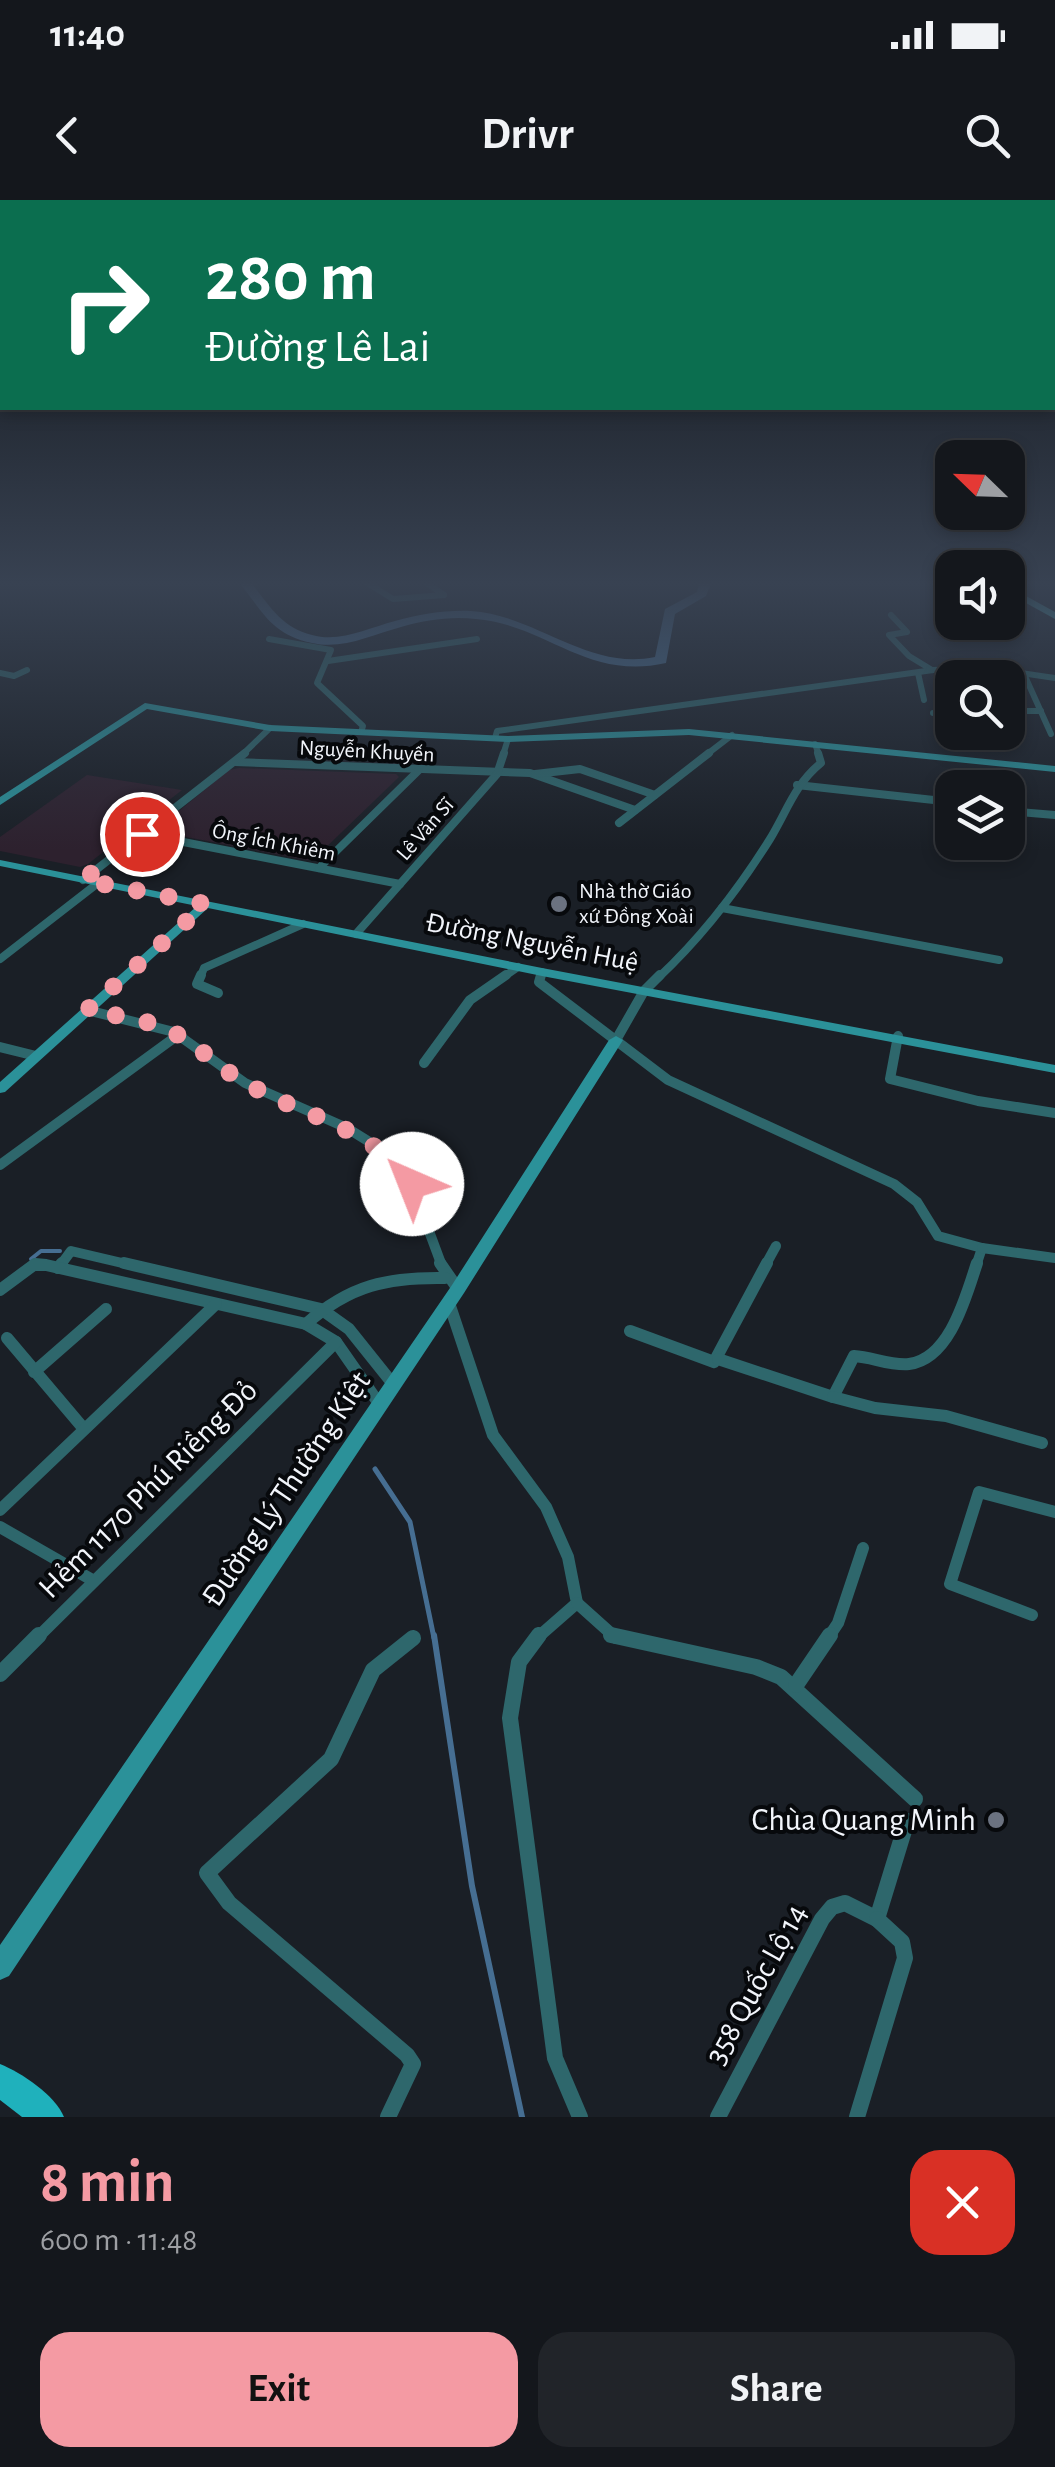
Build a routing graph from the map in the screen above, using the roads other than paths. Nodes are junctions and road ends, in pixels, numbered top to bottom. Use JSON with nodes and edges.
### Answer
{"nodes":[{"id":1,"x":26,"y":670,"type":"edge"},
{"id":2,"x":324,"y":670,"type":"edge"},
{"id":3,"x":931,"y":670,"type":"edge"},
{"id":4,"x":0,"y":673,"type":"edge"},
{"id":5,"x":918,"y":673,"type":"junction"},
{"id":6,"x":1025,"y":674,"type":"edge"},
{"id":7,"x":1025,"y":676,"type":"edge"},
{"id":8,"x":1055,"y":678,"type":"edge"},
{"id":9,"x":924,"y":700,"type":"dead end"},
{"id":10,"x":1025,"y":710,"type":"edge"},
{"id":11,"x":1040,"y":710,"type":"junction"},
{"id":12,"x":270,"y":728,"type":"junction"},
{"id":13,"x":361,"y":732,"type":"junction"},
{"id":14,"x":1051,"y":734,"type":"dead end"},
{"id":15,"x":732,"y":735,"type":"junction"},
{"id":16,"x":496,"y":738,"type":"junction"},
{"id":17,"x":508,"y":739,"type":"junction"},
{"id":18,"x":816,"y":744,"type":"junction"},
{"id":19,"x":234,"y":762,"type":"junction"},
{"id":20,"x":1055,"y":768,"type":"edge"},
{"id":21,"x":418,"y":771,"type":"junction"},
{"id":22,"x":497,"y":774,"type":"junction"},
{"id":23,"x":535,"y":774,"type":"junction"},
{"id":24,"x":798,"y":785,"type":"junction"},
{"id":25,"x":656,"y":795,"type":"junction"},
{"id":26,"x":2,"y":800,"type":"edge"},
{"id":27,"x":935,"y":800,"type":"edge"},
{"id":28,"x":635,"y":810,"type":"junction"},
{"id":29,"x":1025,"y":812,"type":"edge"},
{"id":30,"x":1055,"y":815,"type":"edge"},
{"id":31,"x":619,"y":823,"type":"dead end"},
{"id":32,"x":142,"y":834,"type":"junction"},
{"id":33,"x":0,"y":863,"type":"edge"},
{"id":34,"x":319,"y":868,"type":"junction"},
{"id":35,"x":83,"y":880,"type":"junction"},
{"id":36,"x":98,"y":883,"type":"junction"},
{"id":37,"x":400,"y":884,"type":"junction"},
{"id":38,"x":206,"y":904,"type":"junction"},
{"id":39,"x":722,"y":908,"type":"junction"},
{"id":40,"x":304,"y":924,"type":"junction"},
{"id":41,"x":356,"y":934,"type":"junction"},
{"id":42,"x":0,"y":960,"type":"edge"},
{"id":43,"x":999,"y":960,"type":"dead end"},
{"id":44,"x":518,"y":967,"type":"junction"},
{"id":45,"x":542,"y":972,"type":"junction"},
{"id":46,"x":644,"y":990,"type":"junction"},
{"id":47,"x":218,"y":994,"type":"dead end"},
{"id":48,"x":87,"y":1010,"type":"junction"},
{"id":49,"x":178,"y":1034,"type":"junction"},
{"id":50,"x":898,"y":1036,"type":"junction"},
{"id":51,"x":616,"y":1040,"type":"junction"},
{"id":52,"x":0,"y":1047,"type":"edge"},
{"id":53,"x":36,"y":1056,"type":"junction"},
{"id":54,"x":424,"y":1063,"type":"dead end"},
{"id":55,"x":1055,"y":1069,"type":"edge"},
{"id":56,"x":0,"y":1088,"type":"edge"},
{"id":57,"x":1055,"y":1113,"type":"edge"},
{"id":58,"x":0,"y":1165,"type":"edge"},
{"id":59,"x":776,"y":1246,"type":"dead end"},
{"id":60,"x":982,"y":1248,"type":"junction"},
{"id":61,"x":1055,"y":1258,"type":"edge"},
{"id":62,"x":58,"y":1268,"type":"junction"},
{"id":63,"x":0,"y":1290,"type":"edge"},
{"id":64,"x":451,"y":1290,"type":"junction"},
{"id":65,"x":216,"y":1304,"type":"junction"},
{"id":66,"x":106,"y":1309,"type":"dead end"},
{"id":67,"x":322,"y":1309,"type":"junction"},
{"id":68,"x":306,"y":1324,"type":"junction"},
{"id":69,"x":630,"y":1331,"type":"dead end"},
{"id":70,"x":7,"y":1338,"type":"dead end"},
{"id":71,"x":336,"y":1342,"type":"junction"},
{"id":72,"x":718,"y":1359,"type":"junction"},
{"id":73,"x":34,"y":1372,"type":"junction"},
{"id":74,"x":393,"y":1384,"type":"junction"},
{"id":75,"x":833,"y":1397,"type":"junction"},
{"id":76,"x":380,"y":1405,"type":"junction"},
{"id":77,"x":84,"y":1429,"type":"junction"},
{"id":78,"x":1042,"y":1444,"type":"dead end"},
{"id":79,"x":0,"y":1510,"type":"edge"},
{"id":80,"x":1055,"y":1512,"type":"edge"},
{"id":81,"x":0,"y":1526,"type":"edge"},
{"id":82,"x":863,"y":1548,"type":"dead end"},
{"id":83,"x":94,"y":1581,"type":"junction"},
{"id":84,"x":576,"y":1603,"type":"junction"},
{"id":85,"x":1032,"y":1615,"type":"dead end"},
{"id":86,"x":413,"y":1638,"type":"dead end"},
{"id":87,"x":0,"y":1674,"type":"edge"},
{"id":88,"x":796,"y":1686,"type":"junction"},
{"id":89,"x":914,"y":1799,"type":"dead end"},
{"id":90,"x":908,"y":1821,"type":"dead end"},
{"id":91,"x":877,"y":1919,"type":"junction"},
{"id":92,"x":0,"y":1967,"type":"edge"},
{"id":93,"x":0,"y":2080,"type":"edge"},
{"id":94,"x":48,"y":2117,"type":"edge"},
{"id":95,"x":388,"y":2117,"type":"edge"},
{"id":96,"x":580,"y":2117,"type":"edge"},
{"id":97,"x":718,"y":2117,"type":"edge"},
{"id":98,"x":857,"y":2117,"type":"edge"}],
"edges":[{"from":1,"to":4,"type":"street"},
{"from":2,"to":13,"type":"street"},
{"from":3,"to":5,"type":"street"},
{"from":5,"to":9,"type":"street"},
{"from":5,"to":16,"type":"street"},
{"from":6,"to":8,"type":"street"},
{"from":7,"to":11,"type":"street"},
{"from":10,"to":11,"type":"street"},
{"from":11,"to":14,"type":"street"},
{"from":12,"to":13,"type":"street"},
{"from":12,"to":19,"type":"street"},
{"from":12,"to":26,"type":"street"},
{"from":13,"to":16,"type":"street"},
{"from":15,"to":17,"type":"street"},
{"from":15,"to":18,"type":"street"},
{"from":15,"to":25,"type":"street"},
{"from":16,"to":17,"type":"street"},
{"from":17,"to":22,"type":"street","name":"Lê Văn Sĩ"},
{"from":18,"to":20,"type":"street"},
{"from":18,"to":24,"type":"street"},
{"from":19,"to":21,"type":"street","name":"Nguyễn Khuyến"},
{"from":19,"to":32,"type":"street"},
{"from":21,"to":22,"type":"street","name":"Nguyễn Khuyến"},
{"from":21,"to":34,"type":"street"},
{"from":22,"to":23,"type":"street","name":"Nguyễn Khuyến"},
{"from":22,"to":37,"type":"street","name":"Lê Văn Sĩ"},
{"from":23,"to":25,"type":"street","name":"Nguyễn Khuyến"},
{"from":23,"to":28,"type":"street"},
{"from":24,"to":27,"type":"street"},
{"from":24,"to":39,"type":"street"},
{"from":25,"to":28,"type":"street"},
{"from":28,"to":31,"type":"street"},
{"from":29,"to":30,"type":"street"},
{"from":32,"to":34,"type":"street","name":"Ông Ích Khiêm"},
{"from":32,"to":35,"type":"street"},
{"from":33,"to":35,"type":"street","name":"Đường Nguyễn Huệ"},
{"from":34,"to":37,"type":"street","name":"Ông Ích Khiêm"},
{"from":35,"to":36,"type":"street","name":"Đường Nguyễn Huệ"},
{"from":36,"to":38,"type":"street","name":"Đường Nguyễn Huệ"},
{"from":36,"to":42,"type":"street"},
{"from":37,"to":41,"type":"street","name":"Lê Văn Sĩ"},
{"from":38,"to":40,"type":"street","name":"Đường Nguyễn Huệ"},
{"from":38,"to":48,"type":"street"},
{"from":39,"to":43,"type":"street"},
{"from":39,"to":46,"type":"street"},
{"from":40,"to":41,"type":"street","name":"Đường Nguyễn Huệ"},
{"from":40,"to":47,"type":"street"},
{"from":41,"to":44,"type":"street","name":"Đường Nguyễn Huệ"},
{"from":44,"to":45,"type":"street","name":"Đường Nguyễn Huệ"},
{"from":44,"to":54,"type":"street"},
{"from":45,"to":46,"type":"street","name":"Đường Nguyễn Huệ"},
{"from":45,"to":51,"type":"street"},
{"from":46,"to":50,"type":"street","name":"Đường Nguyễn Huệ"},
{"from":46,"to":51,"type":"street"},
{"from":48,"to":49,"type":"street"},
{"from":48,"to":53,"type":"street"},
{"from":49,"to":58,"type":"street"},
{"from":49,"to":64,"type":"street"},
{"from":50,"to":55,"type":"street","name":"Đường Nguyễn Huệ"},
{"from":50,"to":57,"type":"street"},
{"from":51,"to":60,"type":"street"},
{"from":51,"to":64,"type":"street","name":"Đường Lý Thường Kiệt"},
{"from":52,"to":53,"type":"street"},
{"from":53,"to":56,"type":"street"},
{"from":59,"to":72,"type":"street"},
{"from":60,"to":61,"type":"street"},
{"from":60,"to":75,"type":"street"},
{"from":62,"to":63,"type":"street"},
{"from":62,"to":65,"type":"street"},
{"from":62,"to":67,"type":"street"},
{"from":64,"to":67,"type":"street"},
{"from":64,"to":74,"type":"street","name":"Đường Lý Thường Kiệt"},
{"from":64,"to":84,"type":"street"},
{"from":65,"to":68,"type":"street"},
{"from":65,"to":77,"type":"street"},
{"from":66,"to":73,"type":"street"},
{"from":67,"to":68,"type":"street"},
{"from":67,"to":74,"type":"street"},
{"from":68,"to":71,"type":"street"},
{"from":69,"to":72,"type":"street"},
{"from":70,"to":73,"type":"street"},
{"from":71,"to":76,"type":"street"},
{"from":71,"to":83,"type":"street","name":"Hẻm 1170 Phú Riềng Đỏ"},
{"from":72,"to":75,"type":"street"},
{"from":73,"to":77,"type":"street"},
{"from":74,"to":76,"type":"street","name":"Đường Lý Thường Kiệt"},
{"from":75,"to":78,"type":"street"},
{"from":76,"to":92,"type":"street","name":"Đường Lý Thường Kiệt"},
{"from":77,"to":79,"type":"street"},
{"from":80,"to":85,"type":"street"},
{"from":81,"to":83,"type":"street"},
{"from":82,"to":88,"type":"street"},
{"from":83,"to":87,"type":"street","name":"Hẻm 1170 Phú Riềng Đỏ"},
{"from":84,"to":88,"type":"street"},
{"from":84,"to":96,"type":"street"},
{"from":86,"to":95,"type":"street"},
{"from":88,"to":89,"type":"street"},
{"from":90,"to":91,"type":"street"},
{"from":91,"to":97,"type":"street","name":"358 Quốc Lộ 14"},
{"from":91,"to":98,"type":"street"},
{"from":93,"to":94,"type":"main road"}]}
